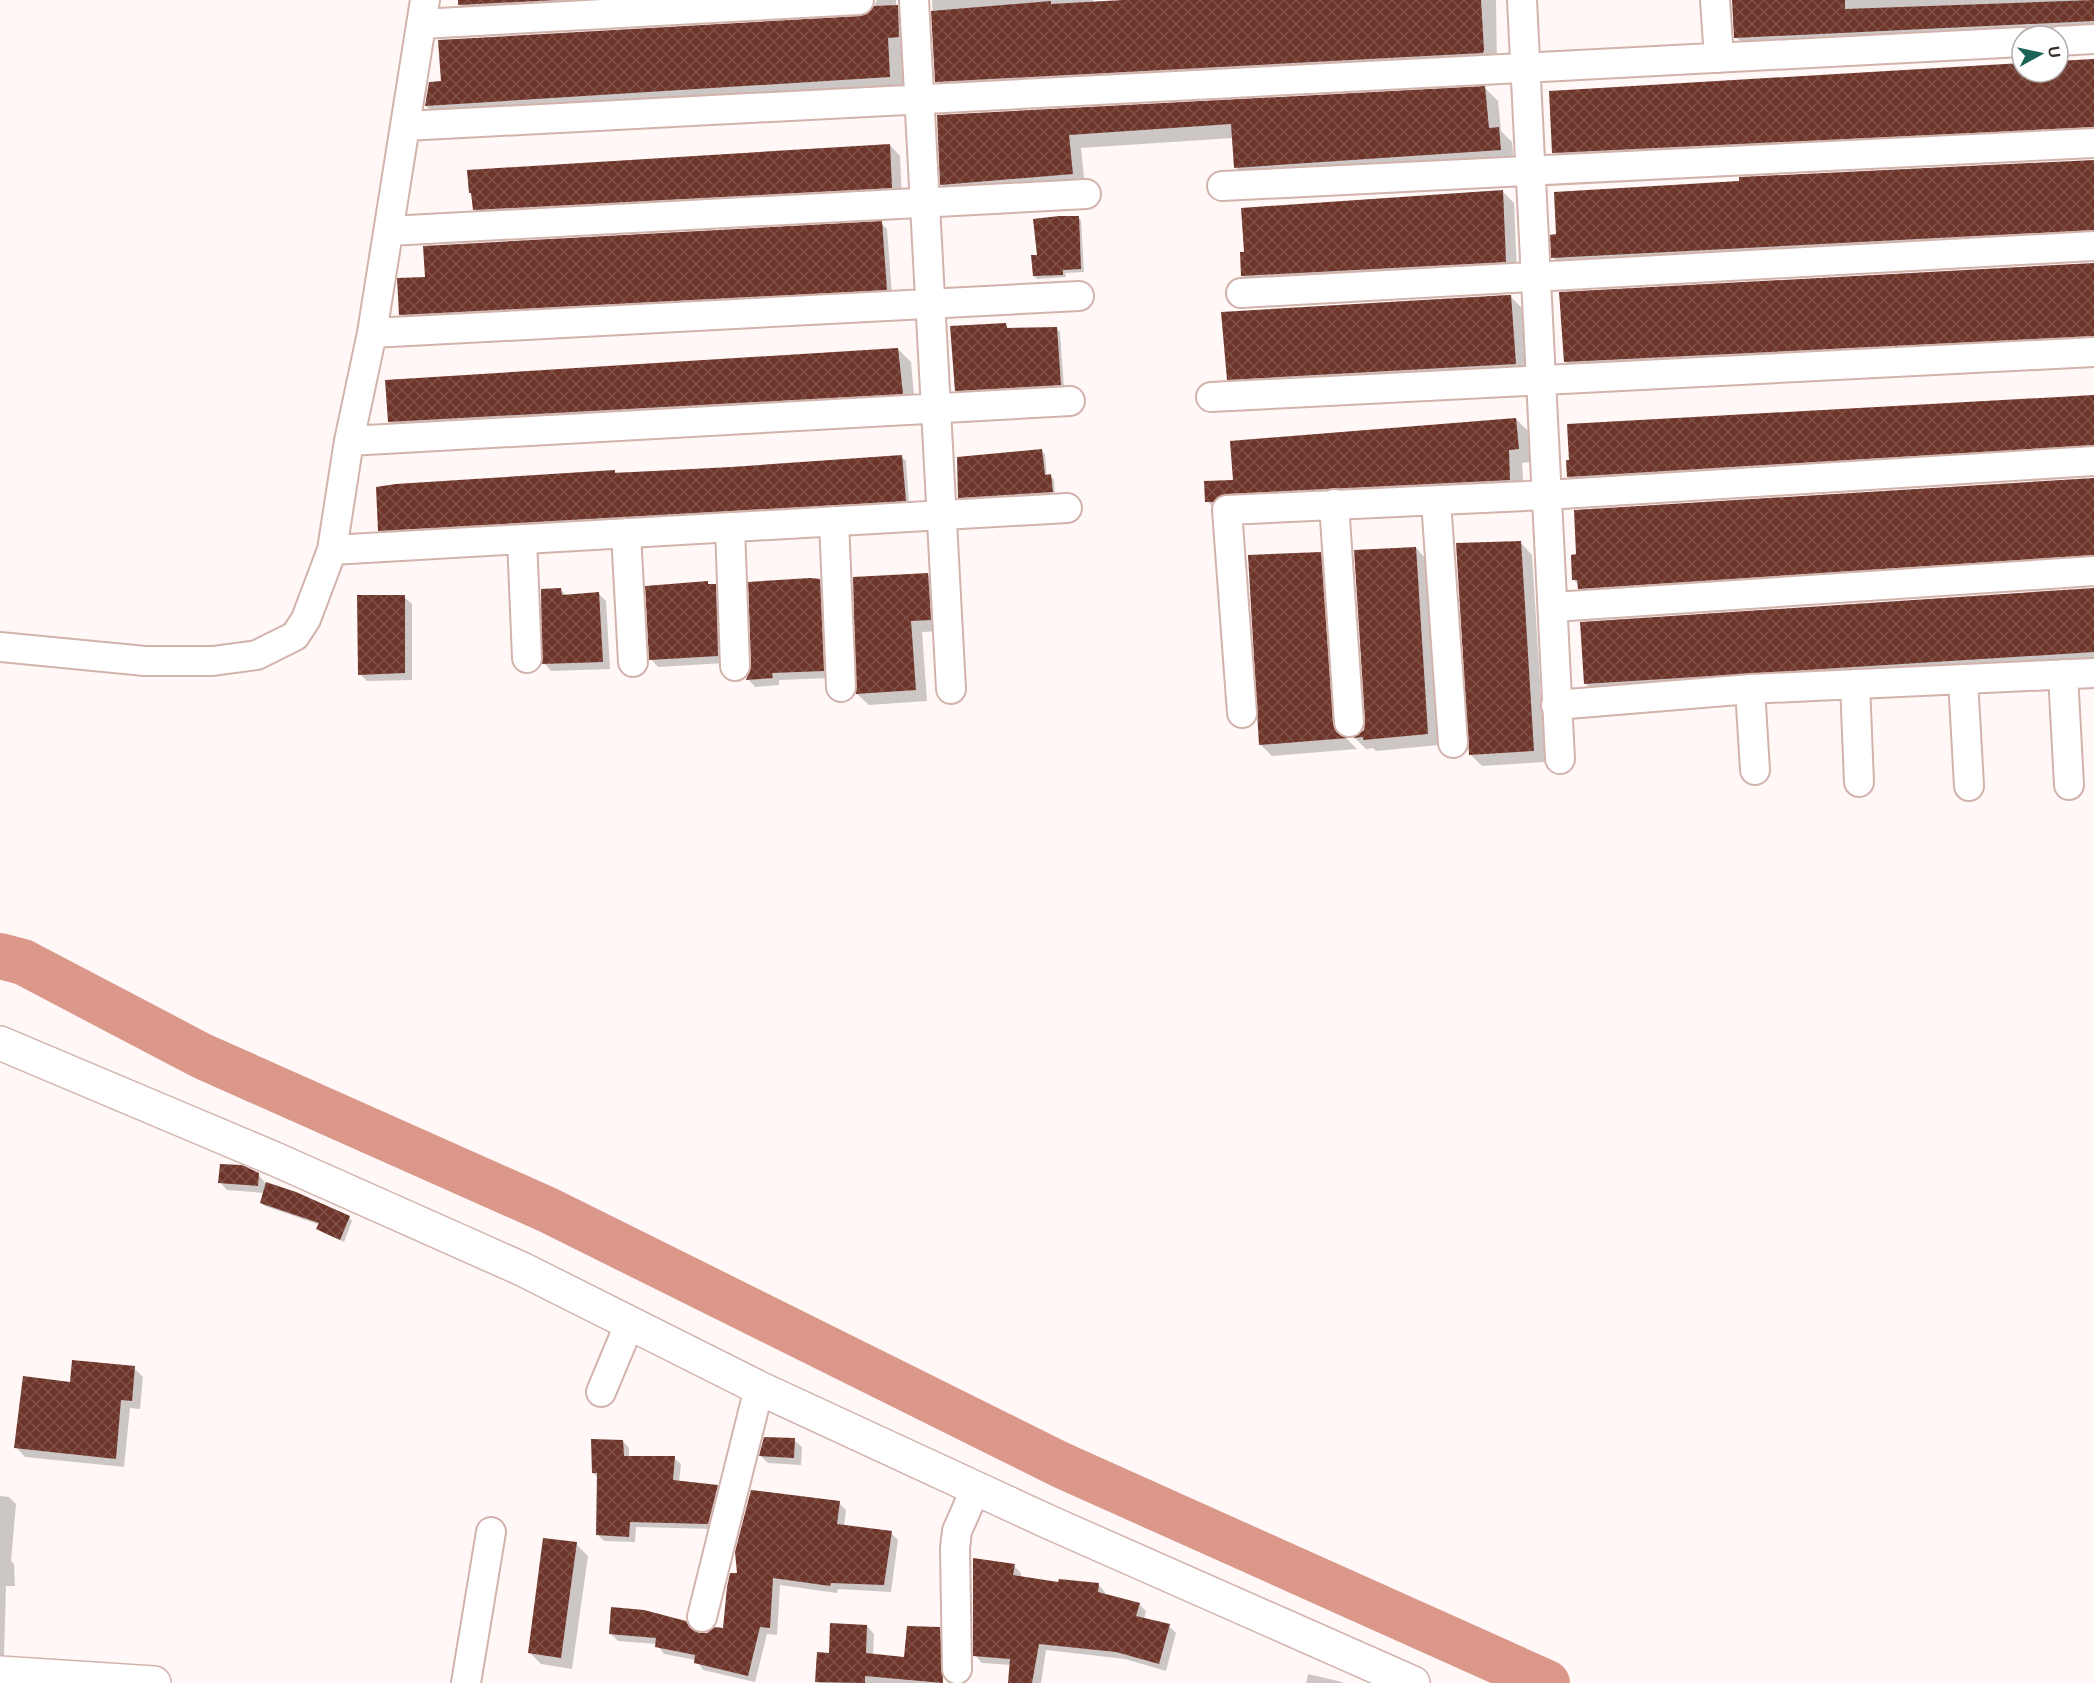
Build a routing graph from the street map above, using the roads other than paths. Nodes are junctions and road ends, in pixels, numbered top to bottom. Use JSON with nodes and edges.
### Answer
{"nodes":[{"id":1,"x":859,"y":0,"type":"edge"},
{"id":2,"x":914,"y":0,"type":"edge"},
{"id":3,"x":1522,"y":0,"type":"edge"},
{"id":4,"x":1715,"y":0,"type":"edge"},
{"id":5,"x":423,"y":12,"type":"edge"},
{"id":6,"x":2094,"y":39,"type":"edge"},
{"id":7,"x":2070,"y":40,"type":"edge"},
{"id":8,"x":2010,"y":43,"type":"edge"},
{"id":9,"x":1719,"y":58,"type":"junction"},
{"id":10,"x":1526,"y":68,"type":"junction"},
{"id":11,"x":919,"y":99,"type":"junction"},
{"id":12,"x":405,"y":126,"type":"junction"},
{"id":13,"x":2094,"y":143,"type":"edge"},
{"id":14,"x":1531,"y":171,"type":"junction"},
{"id":15,"x":1222,"y":186,"type":"dead end"},
{"id":16,"x":1086,"y":194,"type":"dead end"},
{"id":17,"x":924,"y":202,"type":"junction"},
{"id":18,"x":389,"y":231,"type":"junction"},
{"id":19,"x":2094,"y":246,"type":"edge"},
{"id":20,"x":1536,"y":277,"type":"junction"},
{"id":21,"x":1241,"y":293,"type":"dead end"},
{"id":22,"x":1079,"y":296,"type":"dead end"},
{"id":23,"x":930,"y":304,"type":"junction"},
{"id":24,"x":372,"y":333,"type":"junction"},
{"id":25,"x":2094,"y":352,"type":"edge"},
{"id":26,"x":1541,"y":380,"type":"junction"},
{"id":27,"x":1211,"y":397,"type":"dead end"},
{"id":28,"x":1070,"y":401,"type":"dead end"},
{"id":29,"x":935,"y":409,"type":"junction"},
{"id":30,"x":349,"y":441,"type":"junction"},
{"id":31,"x":2094,"y":461,"type":"edge"},
{"id":32,"x":1546,"y":495,"type":"junction"},
{"id":33,"x":1436,"y":501,"type":"junction"},
{"id":34,"x":1334,"y":504,"type":"junction"},
{"id":35,"x":1067,"y":508,"type":"dead end"},
{"id":36,"x":941,"y":515,"type":"junction"},
{"id":37,"x":834,"y":521,"type":"junction"},
{"id":38,"x":730,"y":527,"type":"junction"},
{"id":39,"x":626,"y":533,"type":"junction"},
{"id":40,"x":522,"y":539,"type":"junction"},
{"id":41,"x":332,"y":550,"type":"junction"},
{"id":42,"x":2094,"y":571,"type":"edge"},
{"id":43,"x":1554,"y":607,"type":"junction"},
{"id":44,"x":0,"y":647,"type":"edge"},
{"id":45,"x":527,"y":658,"type":"dead end"},
{"id":46,"x":633,"y":662,"type":"dead end"},
{"id":47,"x":735,"y":666,"type":"dead end"},
{"id":48,"x":2094,"y":673,"type":"edge"},
{"id":49,"x":2063,"y":674,"type":"junction"},
{"id":50,"x":1963,"y":679,"type":"junction"},
{"id":51,"x":1855,"y":684,"type":"junction"},
{"id":52,"x":841,"y":687,"type":"dead end"},
{"id":53,"x":1750,"y":688,"type":"junction"},
{"id":54,"x":951,"y":689,"type":"dead end"},
{"id":55,"x":1556,"y":705,"type":"junction"},
{"id":56,"x":1242,"y":713,"type":"dead end"},
{"id":57,"x":1349,"y":722,"type":"dead end"},
{"id":58,"x":1453,"y":743,"type":"dead end"},
{"id":59,"x":1560,"y":759,"type":"dead end"},
{"id":60,"x":1755,"y":770,"type":"dead end"},
{"id":61,"x":1859,"y":782,"type":"dead end"},
{"id":62,"x":2069,"y":785,"type":"dead end"},
{"id":63,"x":1968,"y":786,"type":"dead end"},
{"id":64,"x":0,"y":1043,"type":"edge"},
{"id":65,"x":629,"y":1325,"type":"junction"},
{"id":66,"x":759,"y":1388,"type":"junction"},
{"id":67,"x":601,"y":1392,"type":"dead end"},
{"id":68,"x":976,"y":1488,"type":"junction"},
{"id":69,"x":491,"y":1532,"type":"dead end"},
{"id":70,"x":702,"y":1617,"type":"dead end"},
{"id":71,"x":957,"y":1669,"type":"dead end"},
{"id":72,"x":0,"y":1673,"type":"edge"},
{"id":73,"x":115,"y":1681,"type":"edge"},
{"id":74,"x":154,"y":1683,"type":"edge"},
{"id":75,"x":466,"y":1683,"type":"edge"},
{"id":76,"x":1413,"y":1683,"type":"edge"}],
"edges":[{"from":1,"to":5,"type":"street"},
{"from":2,"to":11,"type":"street"},
{"from":3,"to":10,"type":"street"},
{"from":4,"to":9,"type":"street"},
{"from":5,"to":12,"type":"street"},
{"from":6,"to":7,"type":"street"},
{"from":8,"to":9,"type":"street"},
{"from":9,"to":10,"type":"street"},
{"from":10,"to":11,"type":"street"},
{"from":10,"to":14,"type":"street"},
{"from":11,"to":12,"type":"street"},
{"from":11,"to":17,"type":"street"},
{"from":12,"to":18,"type":"street"},
{"from":13,"to":14,"type":"street"},
{"from":14,"to":15,"type":"street"},
{"from":14,"to":20,"type":"street"},
{"from":16,"to":17,"type":"street"},
{"from":17,"to":18,"type":"street"},
{"from":17,"to":23,"type":"street"},
{"from":18,"to":24,"type":"street"},
{"from":19,"to":20,"type":"street"},
{"from":20,"to":21,"type":"street"},
{"from":20,"to":26,"type":"street"},
{"from":22,"to":23,"type":"street"},
{"from":23,"to":24,"type":"street"},
{"from":23,"to":29,"type":"street"},
{"from":24,"to":30,"type":"street"},
{"from":25,"to":26,"type":"street"},
{"from":26,"to":27,"type":"street"},
{"from":26,"to":32,"type":"street"},
{"from":28,"to":29,"type":"street"},
{"from":29,"to":30,"type":"street"},
{"from":29,"to":36,"type":"street"},
{"from":30,"to":41,"type":"street"},
{"from":31,"to":32,"type":"street"},
{"from":32,"to":33,"type":"street"},
{"from":32,"to":43,"type":"street"},
{"from":33,"to":34,"type":"street"},
{"from":33,"to":58,"type":"street"},
{"from":34,"to":56,"type":"street"},
{"from":34,"to":57,"type":"street"},
{"from":35,"to":36,"type":"street"},
{"from":36,"to":37,"type":"street"},
{"from":36,"to":54,"type":"street"},
{"from":37,"to":38,"type":"street"},
{"from":37,"to":52,"type":"street"},
{"from":38,"to":39,"type":"street"},
{"from":38,"to":47,"type":"street"},
{"from":39,"to":40,"type":"street"},
{"from":39,"to":46,"type":"street"},
{"from":40,"to":41,"type":"street"},
{"from":40,"to":45,"type":"street"},
{"from":41,"to":44,"type":"street"},
{"from":42,"to":43,"type":"street"},
{"from":43,"to":55,"type":"street"},
{"from":48,"to":49,"type":"street"},
{"from":49,"to":50,"type":"street"},
{"from":49,"to":62,"type":"street"},
{"from":50,"to":51,"type":"street"},
{"from":50,"to":63,"type":"street"},
{"from":51,"to":53,"type":"street"},
{"from":51,"to":61,"type":"street"},
{"from":53,"to":55,"type":"street"},
{"from":53,"to":60,"type":"street"},
{"from":55,"to":59,"type":"street"},
{"from":64,"to":65,"type":"street"},
{"from":65,"to":66,"type":"street"},
{"from":65,"to":67,"type":"street"},
{"from":66,"to":68,"type":"street"},
{"from":66,"to":70,"type":"street"},
{"from":68,"to":71,"type":"street"},
{"from":68,"to":76,"type":"street"},
{"from":69,"to":75,"type":"street"},
{"from":72,"to":73,"type":"street"},
{"from":73,"to":74,"type":"street"}]}
